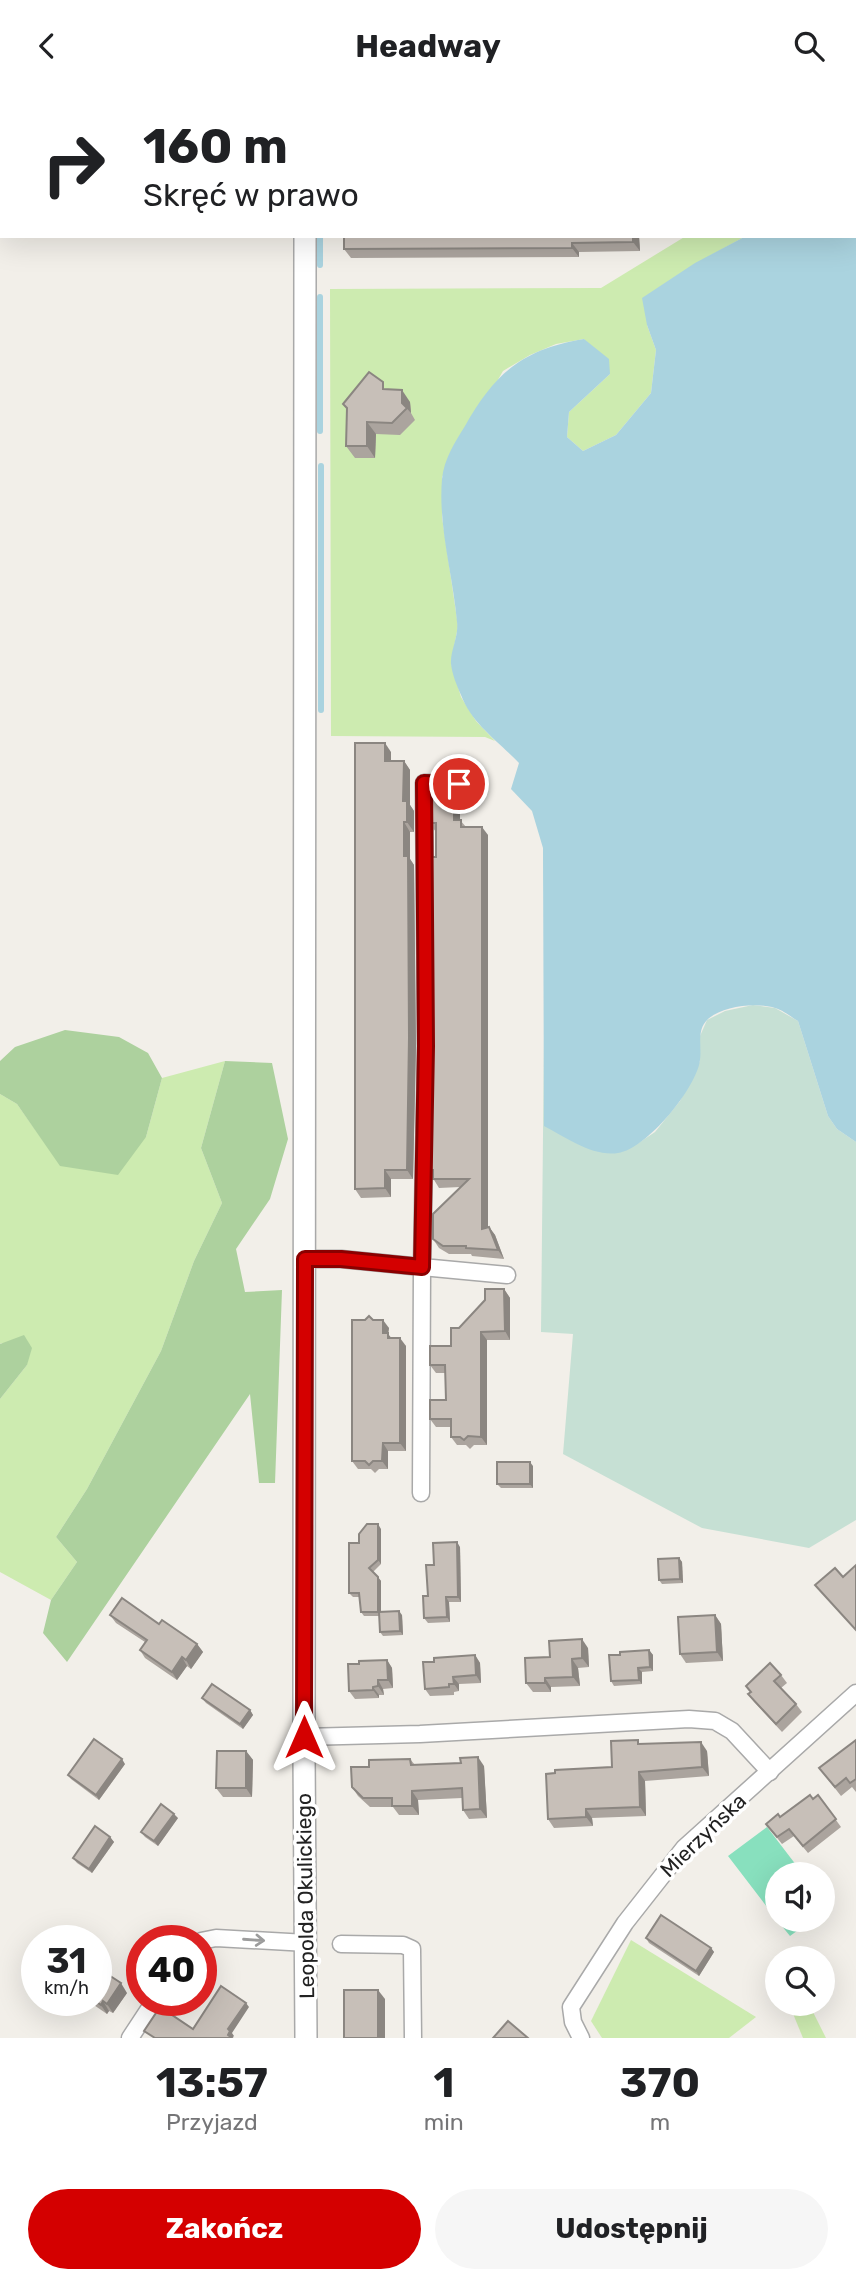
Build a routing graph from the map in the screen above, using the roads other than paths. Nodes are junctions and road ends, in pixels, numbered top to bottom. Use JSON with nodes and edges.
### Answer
{"nodes":[{"id":1,"x":305,"y":238,"type":"edge"},
{"id":2,"x":459,"y":784,"type":"dead end"},
{"id":3,"x":305,"y":1259,"type":"junction"},
{"id":4,"x":422,"y":1267,"type":"junction"},
{"id":5,"x":506,"y":1275,"type":"dead end"},
{"id":6,"x":421,"y":1493,"type":"dead end"},
{"id":7,"x":856,"y":1693,"type":"edge"},
{"id":8,"x":304,"y":1745,"type":"junction"},
{"id":9,"x":770,"y":1772,"type":"junction"},
{"id":10,"x":217,"y":1938,"type":"edge"},
{"id":11,"x":307,"y":1943,"type":"junction"},
{"id":12,"x":341,"y":1944,"type":"dead end"},
{"id":13,"x":144,"y":2016,"type":"edge"},
{"id":14,"x":130,"y":2038,"type":"edge"},
{"id":15,"x":306,"y":2038,"type":"edge"},
{"id":16,"x":413,"y":2038,"type":"edge"},
{"id":17,"x":581,"y":2038,"type":"edge"}],
"edges":[{"from":1,"to":3,"type":"street","name":"Leopolda Okulickiego"},
{"from":2,"to":4,"type":"street"},
{"from":3,"to":4,"type":"street"},
{"from":3,"to":8,"type":"street","name":"Leopolda Okulickiego"},
{"from":4,"to":5,"type":"street"},
{"from":4,"to":6,"type":"street"},
{"from":7,"to":9,"type":"street","name":"Mierzyńska"},
{"from":8,"to":9,"type":"street"},
{"from":8,"to":11,"type":"street","name":"Leopolda Okulickiego"},
{"from":9,"to":17,"type":"street","name":"Mierzyńska"},
{"from":10,"to":11,"type":"street","one_way":true},
{"from":11,"to":15,"type":"street","name":"Leopolda Okulickiego"},
{"from":12,"to":16,"type":"street"},
{"from":13,"to":14,"type":"street"}]}
